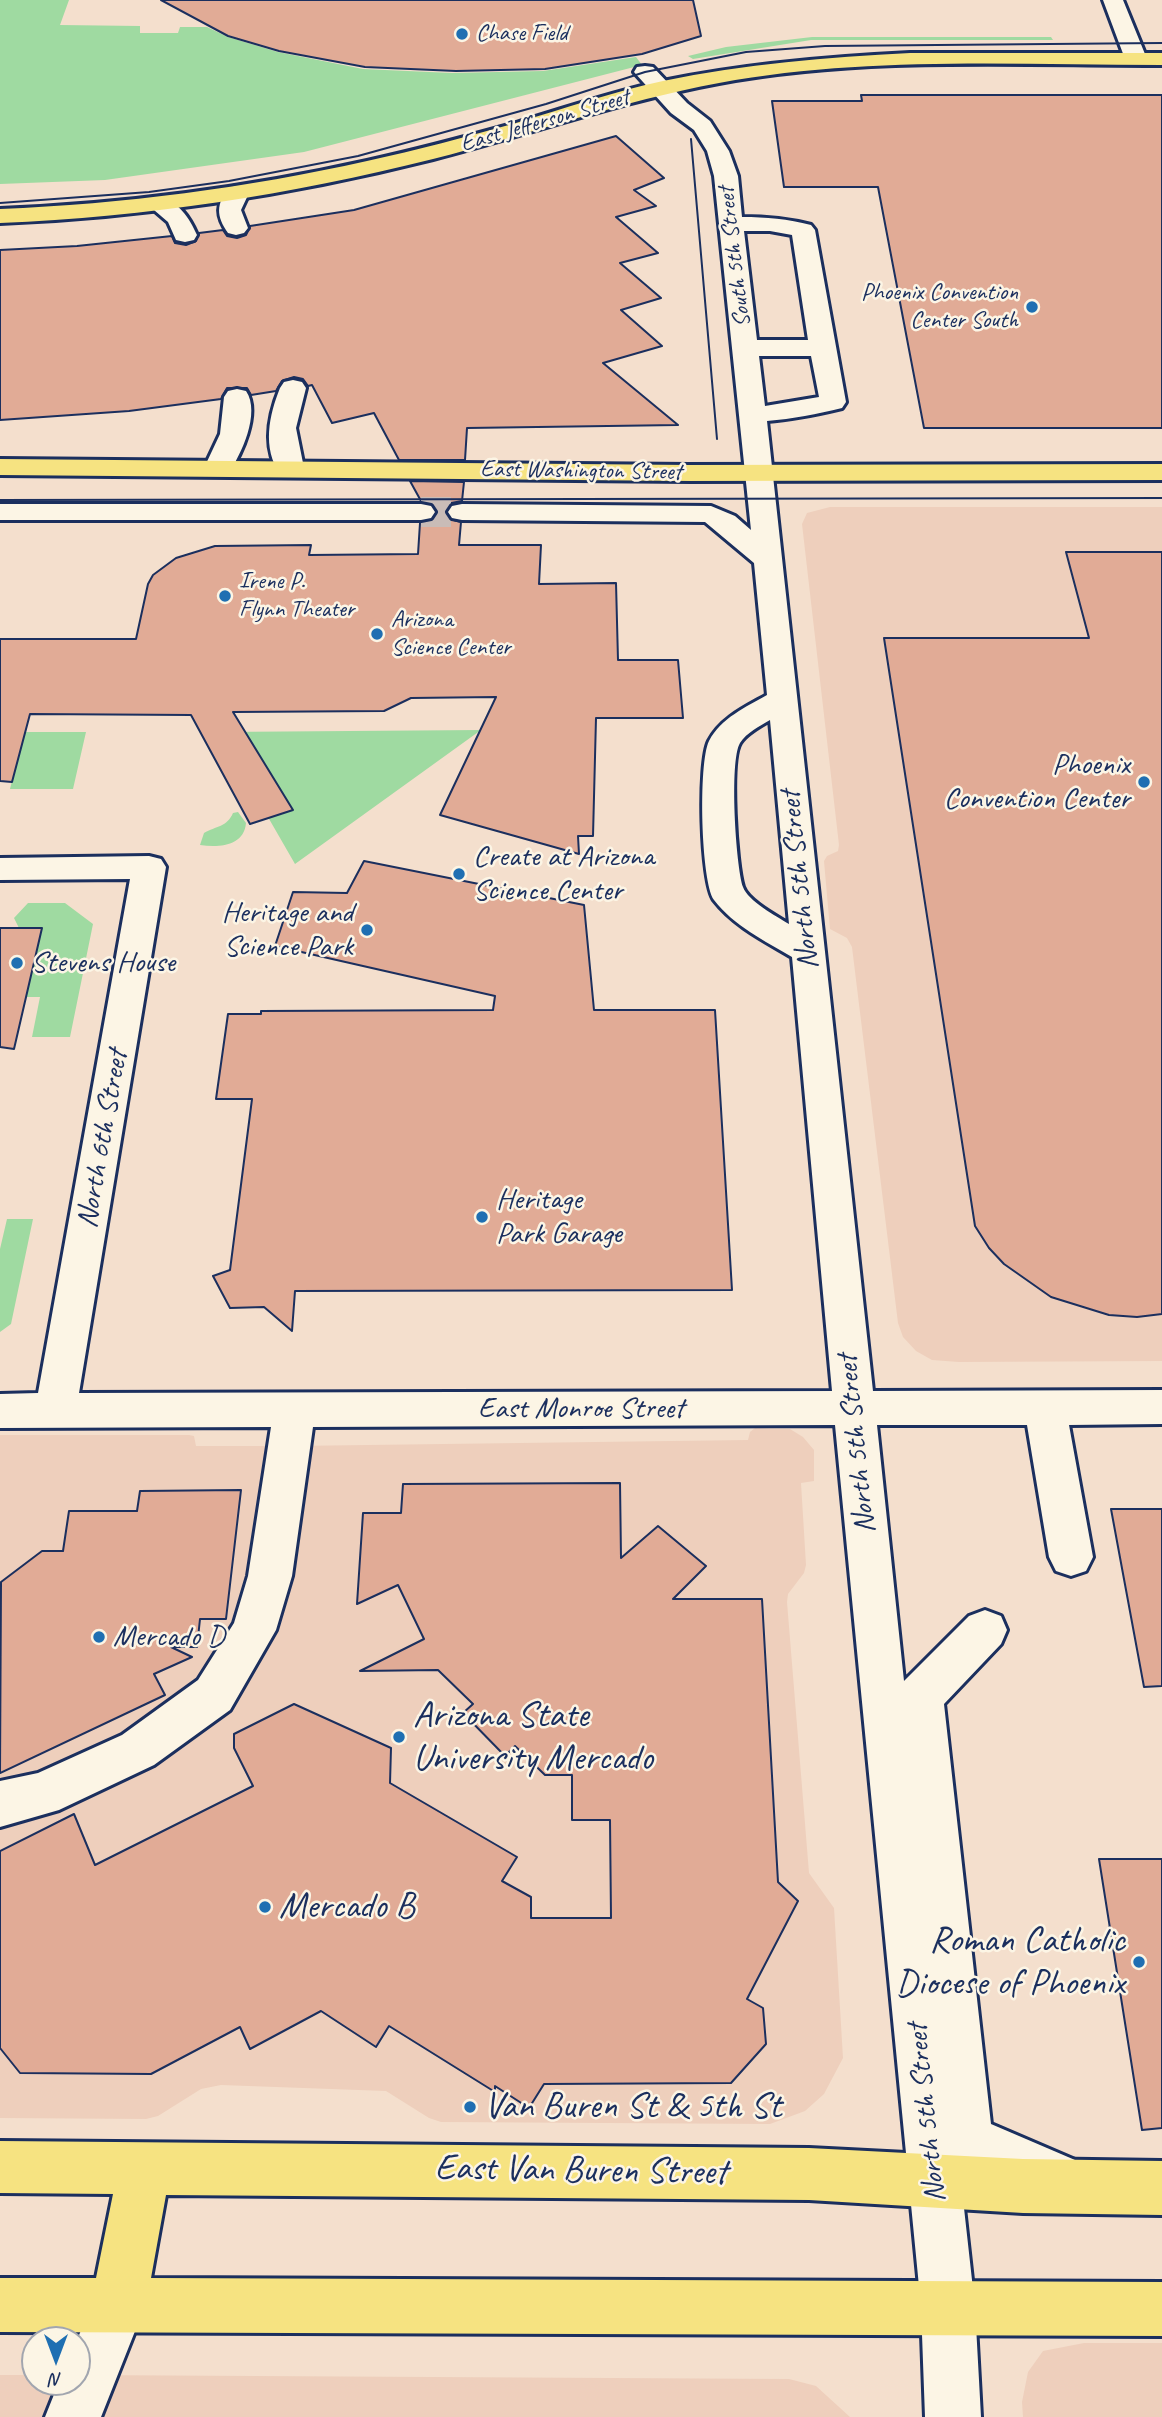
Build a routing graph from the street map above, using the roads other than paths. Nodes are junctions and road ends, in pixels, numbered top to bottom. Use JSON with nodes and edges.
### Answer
{"nodes":[{"id":1,"x":1113,"y":0,"type":"edge"},
{"id":2,"x":1136,"y":59,"type":"junction"},
{"id":3,"x":1162,"y":59,"type":"edge"},
{"id":4,"x":652,"y":80,"type":"junction"},
{"id":5,"x":595,"y":83,"type":"dead end"},
{"id":6,"x":237,"y":193,"type":"junction"},
{"id":7,"x":159,"y":204,"type":"junction"},
{"id":8,"x":0,"y":216,"type":"edge"},
{"id":9,"x":731,"y":224,"type":"junction"},
{"id":10,"x":236,"y":228,"type":"dead end"},
{"id":11,"x":185,"y":235,"type":"dead end"},
{"id":12,"x":745,"y":348,"type":"junction"},
{"id":13,"x":822,"y":348,"type":"junction"},
{"id":14,"x":293,"y":388,"type":"dead end"},
{"id":15,"x":237,"y":397,"type":"dead end"},
{"id":16,"x":752,"y":415,"type":"junction"},
{"id":17,"x":0,"y":467,"type":"edge"},
{"id":18,"x":218,"y":468,"type":"junction"},
{"id":19,"x":290,"y":468,"type":"junction"},
{"id":20,"x":758,"y":472,"type":"junction"},
{"id":21,"x":1162,"y":472,"type":"edge"},
{"id":22,"x":0,"y":512,"type":"edge"},
{"id":23,"x":421,"y":512,"type":"tunnel mouth"},
{"id":24,"x":462,"y":512,"type":"tunnel mouth"},
{"id":25,"x":767,"y":559,"type":"junction"},
{"id":26,"x":782,"y":699,"type":"junction"},
{"id":27,"x":0,"y":869,"type":"edge"},
{"id":28,"x":808,"y":951,"type":"junction"},
{"id":29,"x":1045,"y":1407,"type":"junction"},
{"id":30,"x":1162,"y":1407,"type":"edge"},
{"id":31,"x":855,"y":1408,"type":"junction"},
{"id":32,"x":56,"y":1410,"type":"junction"},
{"id":33,"x":295,"y":1410,"type":"junction"},
{"id":34,"x":0,"y":1411,"type":"edge"},
{"id":35,"x":1071,"y":1557,"type":"dead end"},
{"id":36,"x":985,"y":1630,"type":"dead end"},
{"id":37,"x":0,"y":1804,"type":"edge"},
{"id":38,"x":0,"y":2167,"type":"edge"},
{"id":39,"x":145,"y":2168,"type":"junction"},
{"id":40,"x":934,"y":2180,"type":"junction"},
{"id":41,"x":1074,"y":2187,"type":"junction"},
{"id":42,"x":1162,"y":2188,"type":"edge"},
{"id":43,"x":0,"y":2305,"type":"edge"},
{"id":44,"x":118,"y":2306,"type":"junction"},
{"id":45,"x":948,"y":2307,"type":"junction"},
{"id":46,"x":1162,"y":2309,"type":"edge"},
{"id":47,"x":73,"y":2417,"type":"edge"},
{"id":48,"x":953,"y":2417,"type":"edge"}],
"edges":[{"from":1,"to":2,"type":"street"},
{"from":2,"to":3,"type":"main road","name":"East Jefferson Street"},
{"from":2,"to":4,"type":"main road","name":"East Jefferson Street"},
{"from":4,"to":5,"type":"main road","name":"East Jefferson Street"},
{"from":4,"to":6,"type":"main road","name":"East Jefferson Street"},
{"from":4,"to":9,"type":"street","name":"South 5th Street"},
{"from":6,"to":7,"type":"main road","name":"East Jefferson Street"},
{"from":6,"to":10,"type":"street"},
{"from":7,"to":8,"type":"main road","name":"East Jefferson Street"},
{"from":7,"to":11,"type":"street"},
{"from":9,"to":12,"type":"street","name":"South 5th Street"},
{"from":9,"to":13,"type":"street"},
{"from":12,"to":13,"type":"street"},
{"from":12,"to":16,"type":"street","name":"South 5th Street"},
{"from":13,"to":16,"type":"street"},
{"from":14,"to":19,"type":"street"},
{"from":15,"to":18,"type":"street"},
{"from":16,"to":20,"type":"street","name":"South 5th Street"},
{"from":17,"to":18,"type":"main road","name":"East Washington Street"},
{"from":18,"to":19,"type":"main road","name":"East Washington Street"},
{"from":19,"to":20,"type":"main road","name":"East Washington Street"},
{"from":20,"to":21,"type":"main road","name":"East Washington Street"},
{"from":20,"to":25,"type":"street","name":"North 5th Street"},
{"from":22,"to":23,"type":"street"},
{"from":24,"to":25,"type":"street","name":"East Washington Street"},
{"from":25,"to":26,"type":"street","name":"North 5th Street"},
{"from":26,"to":28,"type":"street","name":"North 5th Street"},
{"from":26,"to":28,"type":"street"},
{"from":27,"to":32,"type":"street","name":"North 6th Street"},
{"from":28,"to":31,"type":"street","name":"North 5th Street"},
{"from":29,"to":30,"type":"street","name":"East Monroe Street"},
{"from":29,"to":31,"type":"street","name":"East Monroe Street"},
{"from":29,"to":35,"type":"street"},
{"from":31,"to":33,"type":"street","name":"East Monroe Street"},
{"from":31,"to":40,"type":"street","name":"North 5th Street"},
{"from":32,"to":33,"type":"street","name":"East Monroe Street"},
{"from":32,"to":34,"type":"street","name":"East Monroe Street"},
{"from":33,"to":37,"type":"street"},
{"from":36,"to":41,"type":"street"},
{"from":38,"to":39,"type":"main road","name":"East Van Buren Street"},
{"from":39,"to":40,"type":"main road","name":"East Van Buren Street"},
{"from":39,"to":44,"type":"main road"},
{"from":40,"to":41,"type":"main road","name":"East Van Buren Street"},
{"from":40,"to":45,"type":"street","name":"North 5th Street"},
{"from":41,"to":42,"type":"main road","name":"East Van Buren Street"},
{"from":43,"to":44,"type":"main road"},
{"from":44,"to":45,"type":"main road"},
{"from":44,"to":47,"type":"street"},
{"from":45,"to":46,"type":"main road"},
{"from":45,"to":48,"type":"street","name":"North 5th Street"}]}
